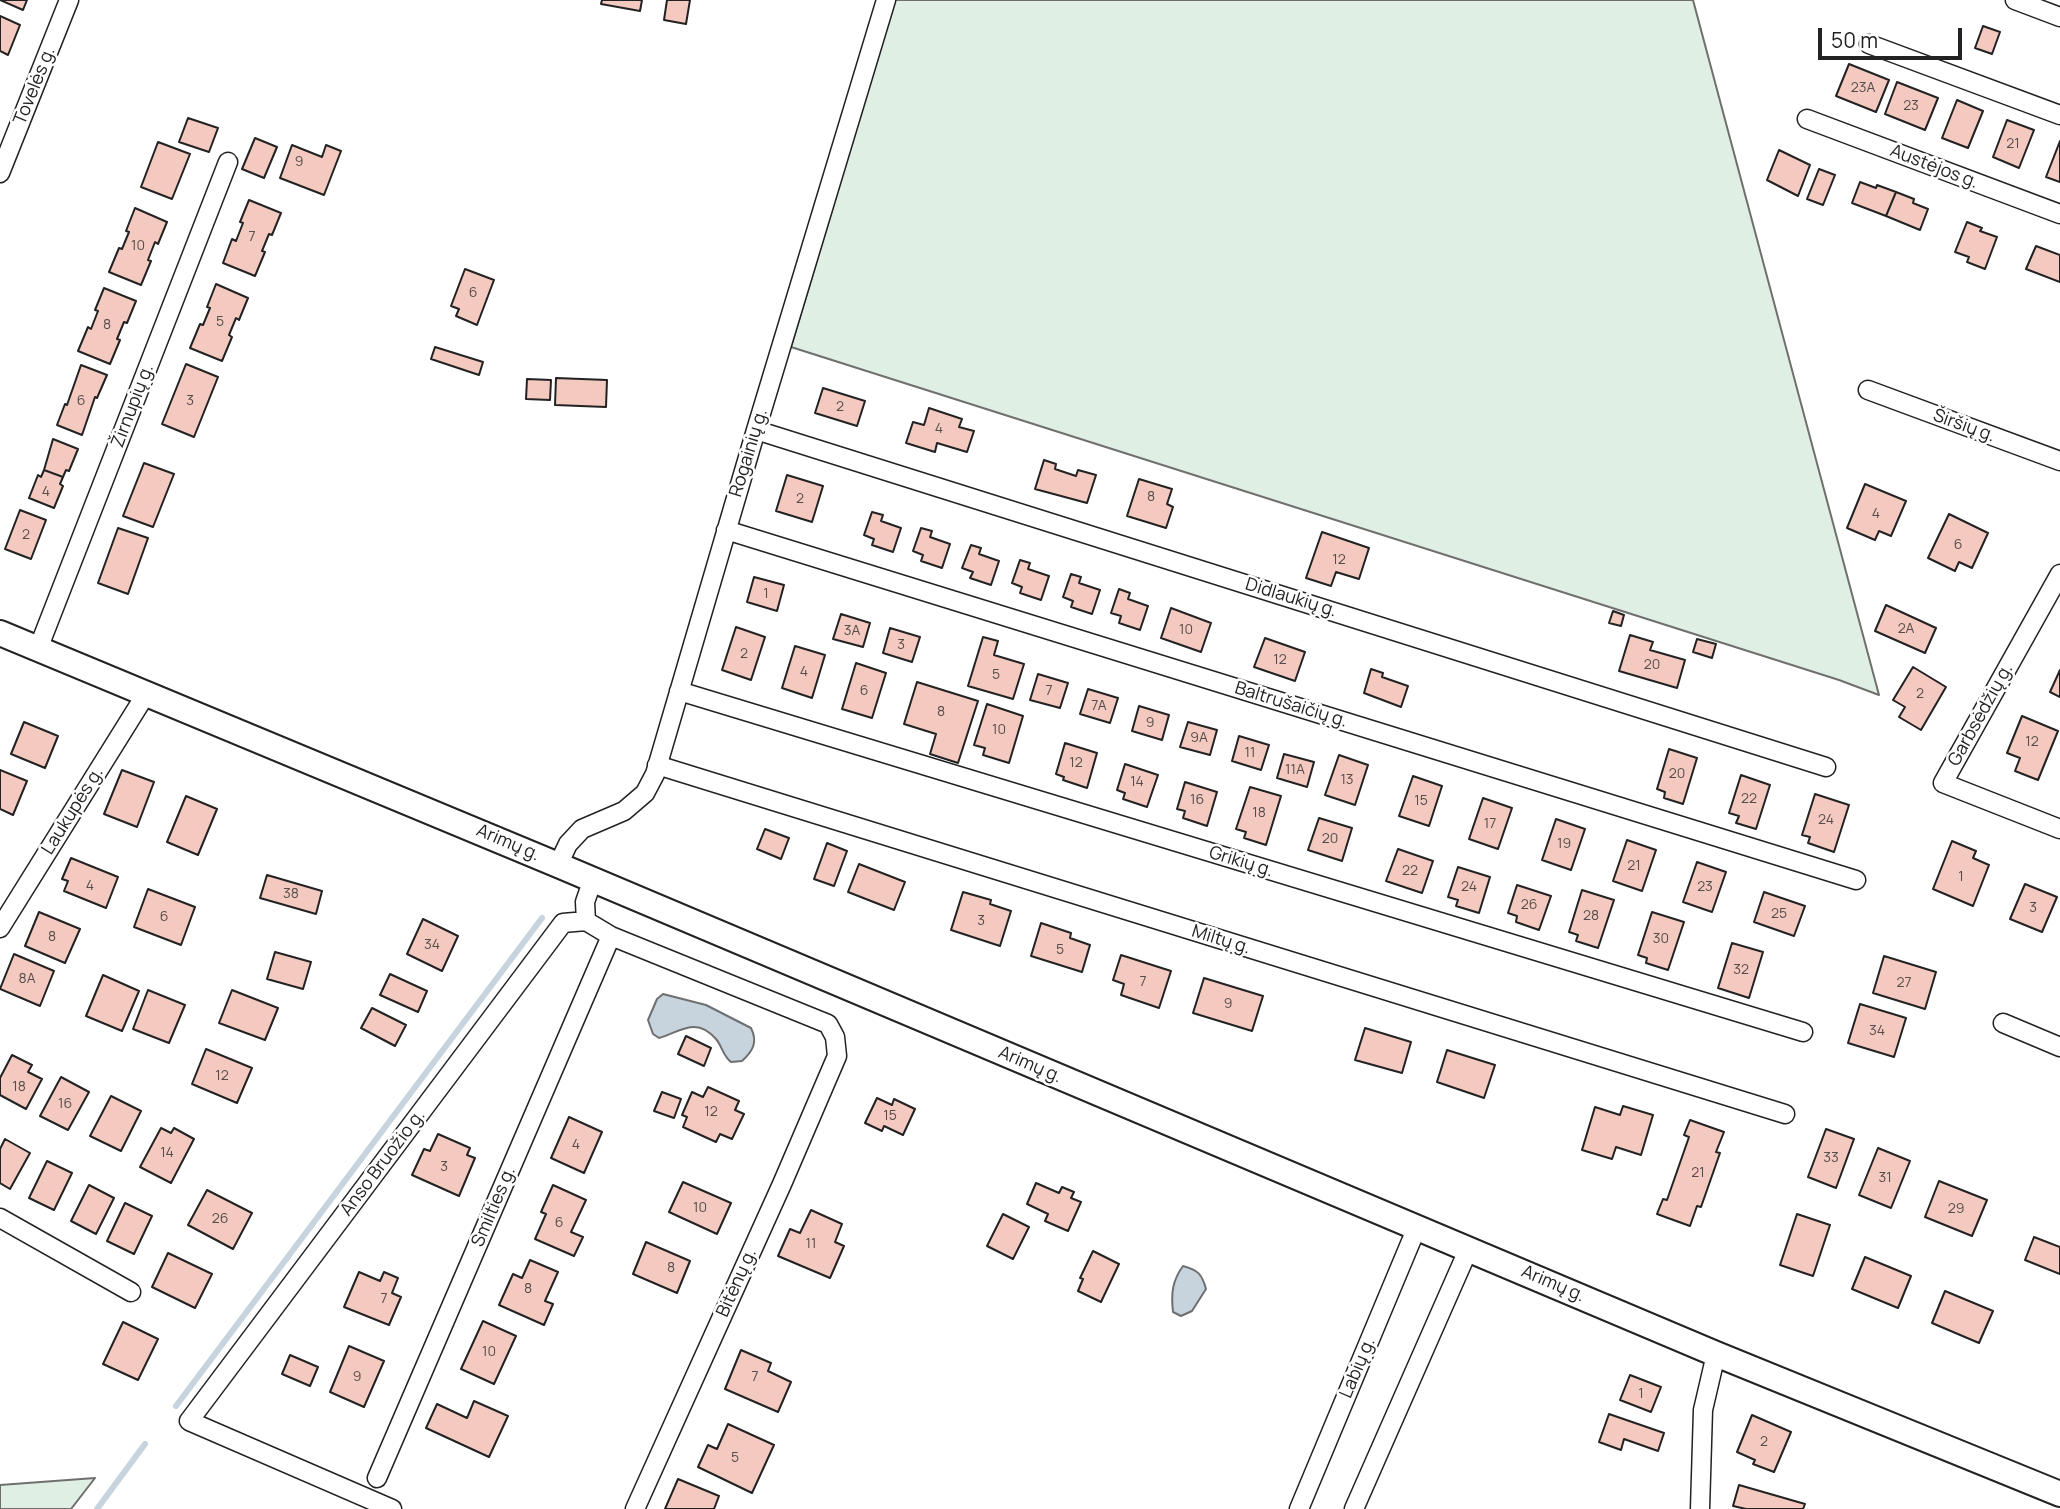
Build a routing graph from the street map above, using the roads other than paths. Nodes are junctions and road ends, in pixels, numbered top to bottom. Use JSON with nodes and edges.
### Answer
{"nodes":[{"id":1,"x":69,"y":0,"type":"edge"},
{"id":2,"x":886,"y":0,"type":"edge"},
{"id":3,"x":2015,"y":0,"type":"edge"},
{"id":4,"x":2060,"y":17,"type":"edge"},
{"id":5,"x":1869,"y":44,"type":"dead end"},
{"id":6,"x":2060,"y":115,"type":"edge"},
{"id":7,"x":1807,"y":119,"type":"dead end"},
{"id":8,"x":228,"y":162,"type":"dead end"},
{"id":9,"x":0,"y":173,"type":"edge"},
{"id":10,"x":2060,"y":215,"type":"edge"},
{"id":11,"x":1868,"y":390,"type":"dead end"},
{"id":12,"x":755,"y":430,"type":"junction"},
{"id":13,"x":2060,"y":461,"type":"edge"},
{"id":14,"x":726,"y":530,"type":"junction"},
{"id":15,"x":2060,"y":574,"type":"edge"},
{"id":16,"x":0,"y":633,"type":"edge"},
{"id":17,"x":38,"y":649,"type":"junction"},
{"id":18,"x":679,"y":691,"type":"junction"},
{"id":19,"x":146,"y":694,"type":"junction"},
{"id":20,"x":657,"y":765,"type":"junction"},
{"id":21,"x":1826,"y":767,"type":"dead end"},
{"id":22,"x":2060,"y":829,"type":"edge"},
{"id":23,"x":558,"y":864,"type":"junction"},
{"id":24,"x":593,"y":879,"type":"junction"},
{"id":25,"x":1856,"y":880,"type":"dead end"},
{"id":26,"x":586,"y":921,"type":"junction"},
{"id":27,"x":0,"y":928,"type":"edge"},
{"id":28,"x":611,"y":936,"type":"junction"},
{"id":29,"x":2003,"y":1023,"type":"dead end"},
{"id":30,"x":1802,"y":1032,"type":"dead end"},
{"id":31,"x":2060,"y":1047,"type":"edge"},
{"id":32,"x":1785,"y":1114,"type":"dead end"},
{"id":33,"x":0,"y":1218,"type":"edge"},
{"id":34,"x":1417,"y":1227,"type":"junction"},
{"id":35,"x":1469,"y":1248,"type":"junction"},
{"id":36,"x":131,"y":1292,"type":"dead end"},
{"id":37,"x":1716,"y":1354,"type":"junction"},
{"id":38,"x":377,"y":1478,"type":"dead end"},
{"id":39,"x":2060,"y":1494,"type":"edge"},
{"id":40,"x":392,"y":1509,"type":"edge"},
{"id":41,"x":635,"y":1509,"type":"edge"},
{"id":42,"x":1298,"y":1509,"type":"edge"},
{"id":43,"x":1354,"y":1509,"type":"edge"},
{"id":44,"x":1700,"y":1509,"type":"edge"}],
"edges":[{"from":1,"to":9,"type":"street","name":"Tovelės g."},
{"from":2,"to":12,"type":"street","name":"Rogainių g."},
{"from":3,"to":4,"type":"street"},
{"from":5,"to":6,"type":"street"},
{"from":7,"to":10,"type":"street","name":"Austėjos g."},
{"from":8,"to":17,"type":"street","name":"Žirnupių g."},
{"from":11,"to":13,"type":"street","name":"Širšių g."},
{"from":12,"to":14,"type":"street","name":"Rogainių g."},
{"from":12,"to":21,"type":"street","name":"Didlaukių g."},
{"from":14,"to":18,"type":"street","name":"Rogainių g."},
{"from":14,"to":25,"type":"street","name":"Baltrušaičių g."},
{"from":15,"to":22,"type":"street","name":"Garbsėdžių g."},
{"from":16,"to":17,"type":"main road","name":"Arimų g."},
{"from":17,"to":19,"type":"main road","name":"Arimų g."},
{"from":18,"to":20,"type":"street","name":"Rogainių g."},
{"from":18,"to":30,"type":"street","name":"Grikių g."},
{"from":19,"to":23,"type":"main road","name":"Arimų g."},
{"from":19,"to":27,"type":"street","name":"Laukupės g."},
{"from":20,"to":23,"type":"street","name":"Rogainių g."},
{"from":20,"to":32,"type":"street","name":"Miltų g."},
{"from":23,"to":24,"type":"main road","name":"Arimų g."},
{"from":24,"to":26,"type":"street"},
{"from":24,"to":34,"type":"main road","name":"Arimų g."},
{"from":26,"to":28,"type":"street"},
{"from":26,"to":40,"type":"street","name":"Anso Bruožio g."},
{"from":28,"to":38,"type":"street","name":"Smilties g."},
{"from":28,"to":41,"type":"street","name":"Bitėnų g."},
{"from":29,"to":31,"type":"street"},
{"from":33,"to":36,"type":"street"},
{"from":34,"to":35,"type":"main road","name":"Arimų g."},
{"from":34,"to":42,"type":"street","name":"Labių g."},
{"from":35,"to":37,"type":"main road","name":"Arimų g."},
{"from":35,"to":43,"type":"street"},
{"from":37,"to":39,"type":"main road","name":"Arimų g."},
{"from":37,"to":44,"type":"street"}]}
